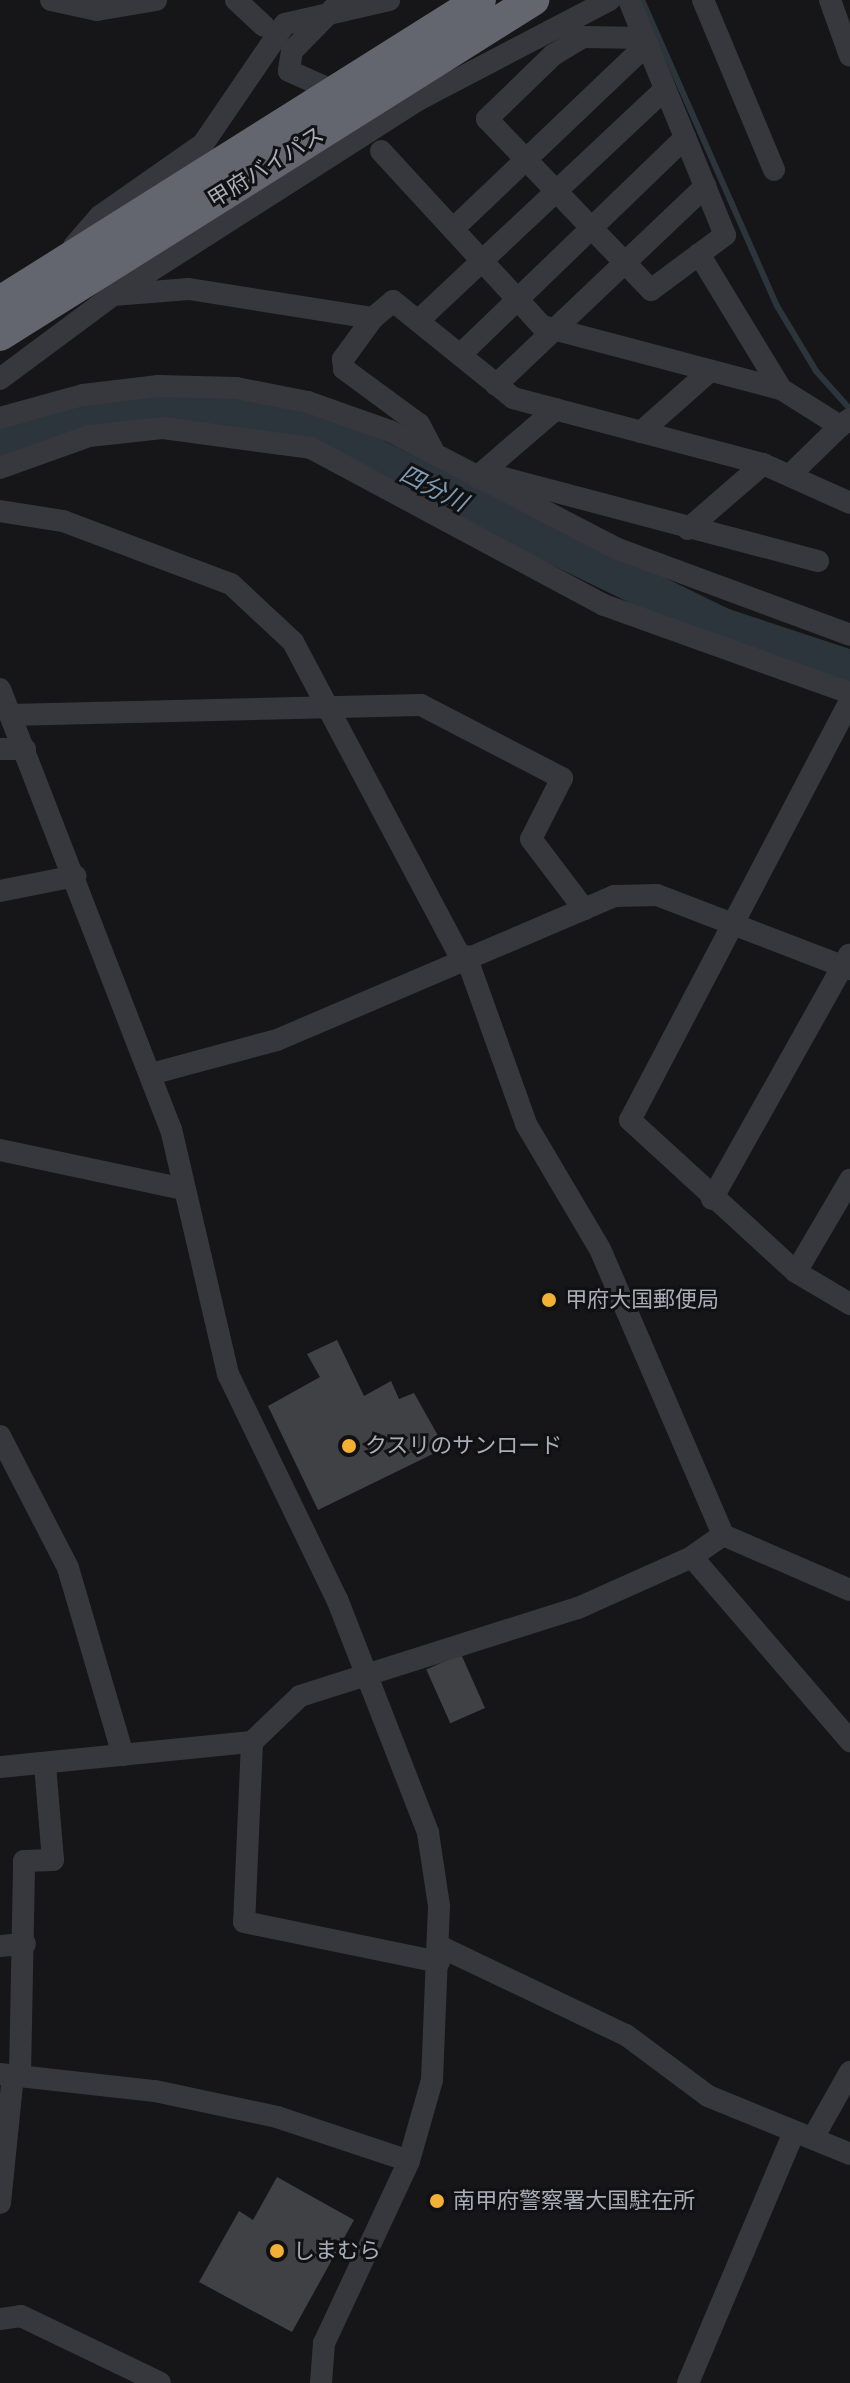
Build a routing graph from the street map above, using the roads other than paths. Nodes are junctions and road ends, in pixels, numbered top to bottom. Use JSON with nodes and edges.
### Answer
{"nodes":[{"id":1,"x":51,"y":0,"type":"edge"},
{"id":2,"x":156,"y":0,"type":"edge"},
{"id":3,"x":236,"y":0,"type":"edge"},
{"id":4,"x":389,"y":0,"type":"edge"},
{"id":5,"x":480,"y":0,"type":"edge"},
{"id":6,"x":533,"y":0,"type":"edge"},
{"id":7,"x":609,"y":0,"type":"edge"},
{"id":8,"x":629,"y":0,"type":"edge"},
{"id":9,"x":703,"y":0,"type":"edge"},
{"id":10,"x":830,"y":0,"type":"edge"},
{"id":11,"x":333,"y":9,"type":"junction"},
{"id":12,"x":264,"y":26,"type":"dead end"},
{"id":13,"x":646,"y":41,"type":"junction"},
{"id":14,"x":850,"y":56,"type":"edge"},
{"id":15,"x":665,"y":89,"type":"junction"},
{"id":16,"x":334,"y":91,"type":"junction"},
{"id":17,"x":685,"y":138,"type":"junction"},
{"id":18,"x":381,"y":151,"type":"dead end"},
{"id":19,"x":527,"y":160,"type":"junction"},
{"id":20,"x":774,"y":170,"type":"dead end"},
{"id":21,"x":706,"y":186,"type":"junction"},
{"id":22,"x":558,"y":193,"type":"junction"},
{"id":23,"x":592,"y":227,"type":"junction"},
{"id":24,"x":453,"y":229,"type":"junction"},
{"id":25,"x":699,"y":254,"type":"junction"},
{"id":26,"x":484,"y":262,"type":"junction"},
{"id":27,"x":627,"y":262,"type":"junction"},
{"id":28,"x":55,"y":268,"type":"junction"},
{"id":29,"x":113,"y":295,"type":"junction"},
{"id":30,"x":518,"y":299,"type":"junction"},
{"id":31,"x":0,"y":302,"type":"edge"},
{"id":32,"x":373,"y":318,"type":"junction"},
{"id":33,"x":418,"y":321,"type":"junction"},
{"id":34,"x":553,"y":330,"type":"junction"},
{"id":35,"x":0,"y":335,"type":"edge"},
{"id":36,"x":460,"y":355,"type":"junction"},
{"id":37,"x":710,"y":371,"type":"junction"},
{"id":38,"x":0,"y":379,"type":"edge"},
{"id":39,"x":496,"y":385,"type":"junction"},
{"id":40,"x":781,"y":389,"type":"junction"},
{"id":41,"x":556,"y":409,"type":"junction"},
{"id":42,"x":0,"y":418,"type":"edge"},
{"id":43,"x":844,"y":423,"type":"edge"},
{"id":44,"x":641,"y":432,"type":"junction"},
{"id":45,"x":435,"y":454,"type":"junction"},
{"id":46,"x":763,"y":464,"type":"junction"},
{"id":47,"x":0,"y":468,"type":"edge"},
{"id":48,"x":480,"y":474,"type":"junction"},
{"id":49,"x":790,"y":475,"type":"junction"},
{"id":50,"x":850,"y":503,"type":"edge"},
{"id":51,"x":0,"y":511,"type":"edge"},
{"id":52,"x":688,"y":529,"type":"junction"},
{"id":53,"x":818,"y":561,"type":"dead end"},
{"id":54,"x":850,"y":635,"type":"edge"},
{"id":55,"x":0,"y":689,"type":"edge"},
{"id":56,"x":850,"y":693,"type":"edge"},
{"id":57,"x":847,"y":711,"type":"edge"},
{"id":58,"x":331,"y":712,"type":"junction"},
{"id":59,"x":10,"y":715,"type":"junction"},
{"id":60,"x":0,"y":749,"type":"edge"},
{"id":61,"x":25,"y":749,"type":"junction"},
{"id":62,"x":76,"y":876,"type":"junction"},
{"id":63,"x":0,"y":891,"type":"edge"},
{"id":64,"x":584,"y":909,"type":"junction"},
{"id":65,"x":729,"y":922,"type":"junction"},
{"id":66,"x":463,"y":957,"type":"junction"},
{"id":67,"x":848,"y":963,"type":"edge"},
{"id":68,"x":151,"y":1074,"type":"junction"},
{"id":69,"x":0,"y":1150,"type":"edge"},
{"id":70,"x":850,"y":1180,"type":"edge"},
{"id":71,"x":183,"y":1189,"type":"junction"},
{"id":72,"x":712,"y":1199,"type":"junction"},
{"id":73,"x":796,"y":1272,"type":"junction"},
{"id":74,"x":850,"y":1304,"type":"edge"},
{"id":75,"x":0,"y":1436,"type":"edge"},
{"id":76,"x":723,"y":1535,"type":"junction"},
{"id":77,"x":692,"y":1557,"type":"junction"},
{"id":78,"x":850,"y":1590,"type":"edge"},
{"id":79,"x":368,"y":1671,"type":"junction"},
{"id":80,"x":850,"y":1741,"type":"edge"},
{"id":81,"x":252,"y":1742,"type":"junction"},
{"id":82,"x":123,"y":1755,"type":"junction"},
{"id":83,"x":45,"y":1764,"type":"junction"},
{"id":84,"x":0,"y":1767,"type":"edge"},
{"id":85,"x":25,"y":1944,"type":"junction"},
{"id":86,"x":0,"y":1946,"type":"edge"},
{"id":87,"x":439,"y":1954,"type":"junction"},
{"id":88,"x":850,"y":2072,"type":"edge"},
{"id":89,"x":11,"y":2075,"type":"edge"},
{"id":90,"x":803,"y":2136,"type":"junction"},
{"id":91,"x":850,"y":2154,"type":"edge"},
{"id":92,"x":409,"y":2161,"type":"junction"},
{"id":93,"x":0,"y":2203,"type":"edge"},
{"id":94,"x":0,"y":2319,"type":"edge"},
{"id":95,"x":160,"y":2383,"type":"edge"},
{"id":96,"x":321,"y":2383,"type":"edge"},
{"id":97,"x":688,"y":2383,"type":"edge"}],
"edges":[{"from":1,"to":2,"type":"street"},
{"from":3,"to":12,"type":"street"},
{"from":4,"to":11,"type":"street"},
{"from":5,"to":16,"type":"highway","name":"甲府バイパス"},
{"from":6,"to":35,"type":"highway","name":"甲府バイパス"},
{"from":7,"to":29,"type":"street"},
{"from":8,"to":13,"type":"street"},
{"from":9,"to":20,"type":"street"},
{"from":10,"to":14,"type":"street"},
{"from":11,"to":16,"type":"street"},
{"from":11,"to":28,"type":"street"},
{"from":13,"to":15,"type":"street"},
{"from":13,"to":19,"type":"street"},
{"from":13,"to":19,"type":"street"},
{"from":15,"to":17,"type":"street"},
{"from":15,"to":22,"type":"street"},
{"from":16,"to":28,"type":"highway","name":"甲府バイパス"},
{"from":17,"to":21,"type":"street"},
{"from":17,"to":23,"type":"street"},
{"from":18,"to":24,"type":"street"},
{"from":19,"to":22,"type":"street"},
{"from":19,"to":24,"type":"street"},
{"from":21,"to":25,"type":"street"},
{"from":21,"to":27,"type":"street"},
{"from":22,"to":23,"type":"street"},
{"from":22,"to":26,"type":"street"},
{"from":23,"to":27,"type":"street"},
{"from":23,"to":30,"type":"street"},
{"from":24,"to":26,"type":"street"},
{"from":25,"to":27,"type":"street"},
{"from":25,"to":40,"type":"street"},
{"from":26,"to":30,"type":"street"},
{"from":26,"to":33,"type":"street"},
{"from":27,"to":34,"type":"street"},
{"from":28,"to":31,"type":"highway","name":"甲府バイパス"},
{"from":29,"to":32,"type":"street"},
{"from":29,"to":38,"type":"street"},
{"from":30,"to":34,"type":"street"},
{"from":30,"to":36,"type":"street"},
{"from":32,"to":33,"type":"street"},
{"from":32,"to":45,"type":"street"},
{"from":33,"to":36,"type":"street"},
{"from":34,"to":37,"type":"street"},
{"from":34,"to":39,"type":"street"},
{"from":36,"to":39,"type":"street"},
{"from":37,"to":40,"type":"street"},
{"from":37,"to":44,"type":"street"},
{"from":39,"to":41,"type":"street"},
{"from":40,"to":43,"type":"street"},
{"from":41,"to":44,"type":"street"},
{"from":41,"to":48,"type":"street"},
{"from":42,"to":45,"type":"street"},
{"from":43,"to":49,"type":"street"},
{"from":44,"to":46,"type":"street"},
{"from":45,"to":48,"type":"street"},
{"from":46,"to":49,"type":"street"},
{"from":46,"to":52,"type":"street"},
{"from":47,"to":56,"type":"street"},
{"from":48,"to":52,"type":"street"},
{"from":48,"to":54,"type":"street"},
{"from":49,"to":50,"type":"street"},
{"from":51,"to":58,"type":"street"},
{"from":52,"to":53,"type":"street"},
{"from":55,"to":59,"type":"street"},
{"from":57,"to":65,"type":"street"},
{"from":58,"to":59,"type":"street"},
{"from":58,"to":64,"type":"street"},
{"from":58,"to":66,"type":"street"},
{"from":59,"to":61,"type":"street"},
{"from":60,"to":61,"type":"street"},
{"from":61,"to":62,"type":"street"},
{"from":62,"to":63,"type":"street"},
{"from":62,"to":68,"type":"street"},
{"from":64,"to":65,"type":"street"},
{"from":64,"to":66,"type":"street"},
{"from":65,"to":67,"type":"street"},
{"from":65,"to":72,"type":"street"},
{"from":66,"to":68,"type":"street"},
{"from":66,"to":76,"type":"street"},
{"from":67,"to":72,"type":"street"},
{"from":68,"to":71,"type":"street"},
{"from":69,"to":71,"type":"street"},
{"from":70,"to":73,"type":"street"},
{"from":71,"to":79,"type":"street"},
{"from":72,"to":73,"type":"street"},
{"from":73,"to":74,"type":"street"},
{"from":75,"to":82,"type":"street"},
{"from":76,"to":77,"type":"street"},
{"from":76,"to":78,"type":"street"},
{"from":77,"to":79,"type":"street"},
{"from":77,"to":80,"type":"street"},
{"from":79,"to":81,"type":"street"},
{"from":79,"to":87,"type":"street"},
{"from":81,"to":82,"type":"street"},
{"from":81,"to":87,"type":"street"},
{"from":82,"to":83,"type":"street"},
{"from":83,"to":84,"type":"street"},
{"from":83,"to":85,"type":"street"},
{"from":85,"to":86,"type":"street"},
{"from":85,"to":89,"type":"street"},
{"from":87,"to":90,"type":"street"},
{"from":87,"to":92,"type":"street"},
{"from":88,"to":90,"type":"street"},
{"from":89,"to":92,"type":"street"},
{"from":89,"to":93,"type":"street"},
{"from":90,"to":91,"type":"street"},
{"from":90,"to":97,"type":"street"},
{"from":92,"to":96,"type":"street"},
{"from":94,"to":95,"type":"street"}]}
